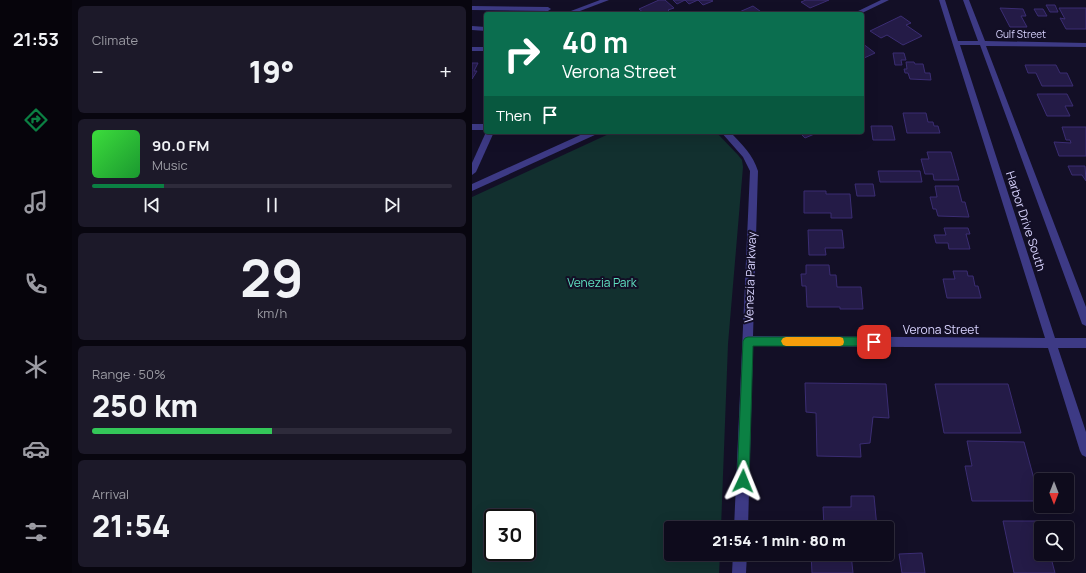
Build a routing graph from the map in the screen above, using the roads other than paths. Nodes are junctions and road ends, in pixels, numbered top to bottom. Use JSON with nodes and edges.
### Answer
{"nodes":[{"id":1,"x":606,"y":0,"type":"edge"},
{"id":2,"x":886,"y":0,"type":"edge"},
{"id":3,"x":942,"y":0,"type":"edge"},
{"id":4,"x":966,"y":0,"type":"edge"},
{"id":5,"x":472,"y":8,"type":"edge"},
{"id":6,"x":548,"y":9,"type":"edge"},
{"id":7,"x":572,"y":12,"type":"edge"},
{"id":8,"x":859,"y":12,"type":"edge"},
{"id":9,"x":472,"y":28,"type":"edge"},
{"id":10,"x":484,"y":28,"type":"edge"},
{"id":11,"x":956,"y":43,"type":"junction"},
{"id":12,"x":982,"y":44,"type":"junction"},
{"id":13,"x":1086,"y":45,"type":"edge"},
{"id":14,"x":472,"y":49,"type":"edge"},
{"id":15,"x":484,"y":49,"type":"edge"},
{"id":16,"x":472,"y":127,"type":"edge"},
{"id":17,"x":484,"y":127,"type":"edge"},
{"id":18,"x":489,"y":134,"type":"edge"},
{"id":19,"x":590,"y":134,"type":"edge"},
{"id":20,"x":727,"y":134,"type":"edge"},
{"id":21,"x":472,"y":172,"type":"edge"},
{"id":22,"x":472,"y":188,"type":"edge"},
{"id":23,"x":1086,"y":321,"type":"edge"},
{"id":24,"x":748,"y":341,"type":"junction"},
{"id":25,"x":1052,"y":343,"type":"junction"},
{"id":26,"x":1086,"y":344,"type":"edge"},
{"id":27,"x":1086,"y":450,"type":"edge"},
{"id":28,"x":741,"y":521,"type":"edge"},
{"id":29,"x":740,"y":561,"type":"edge"},
{"id":30,"x":739,"y":573,"type":"edge"}],
"edges":[{"from":1,"to":7,"type":"street"},
{"from":2,"to":8,"type":"street"},
{"from":3,"to":11,"type":"street","name":"Harbor Drive South"},
{"from":4,"to":12,"type":"street","name":"Harbor Drive South"},
{"from":5,"to":6,"type":"street"},
{"from":9,"to":10,"type":"street"},
{"from":11,"to":12,"type":"street","name":"Gulf Street"},
{"from":11,"to":25,"type":"street","name":"Harbor Drive South"},
{"from":12,"to":13,"type":"street","name":"Gulf Street"},
{"from":12,"to":23,"type":"street","name":"Harbor Drive South"},
{"from":14,"to":15,"type":"street"},
{"from":16,"to":17,"type":"street"},
{"from":18,"to":21,"type":"street"},
{"from":19,"to":22,"type":"street"},
{"from":20,"to":24,"type":"street","name":"Venezia Parkway"},
{"from":24,"to":25,"type":"street","name":"Verona Street"},
{"from":24,"to":28,"type":"street","name":"Venezia Parkway"},
{"from":25,"to":26,"type":"street","name":"Verona Street"},
{"from":25,"to":27,"type":"street","name":"Harbor Drive South"},
{"from":29,"to":30,"type":"street"}]}
